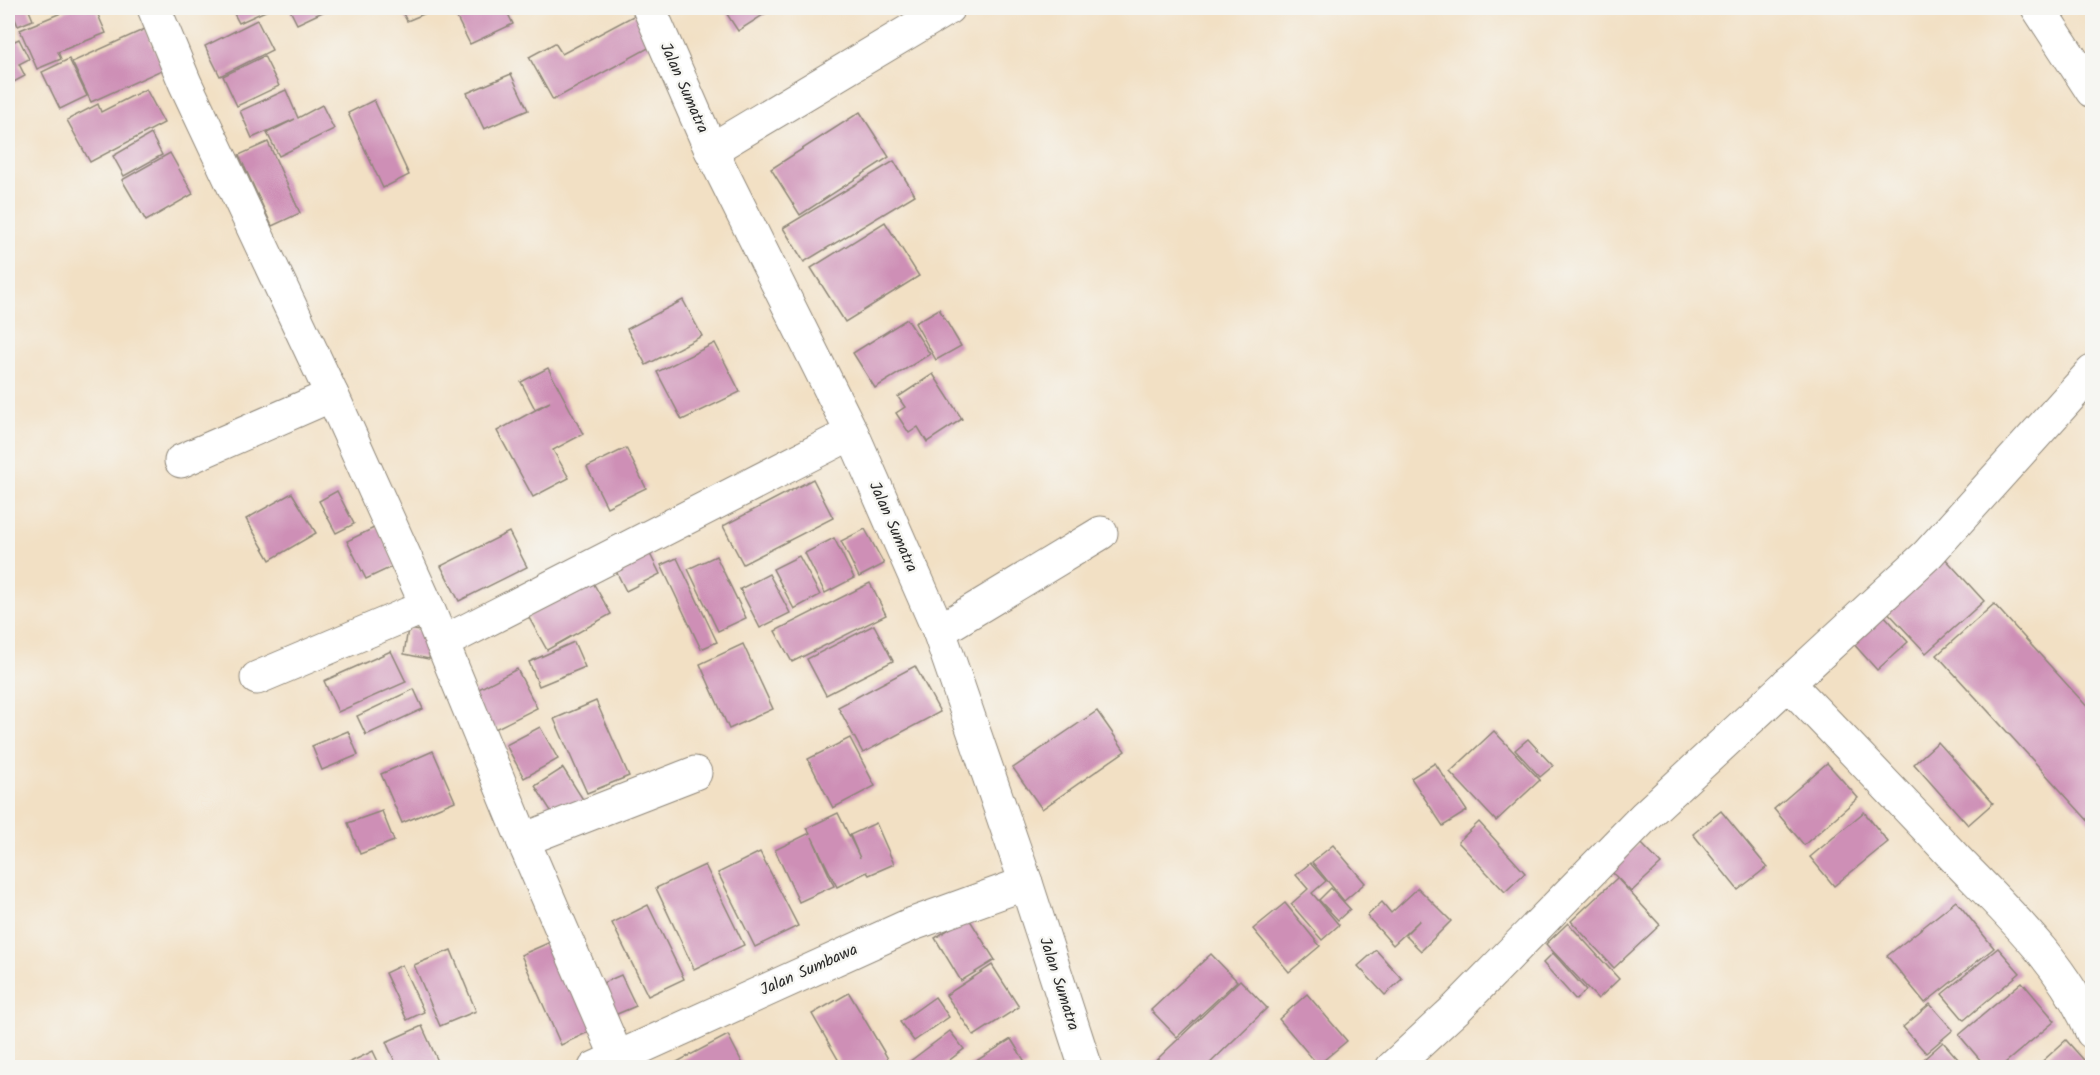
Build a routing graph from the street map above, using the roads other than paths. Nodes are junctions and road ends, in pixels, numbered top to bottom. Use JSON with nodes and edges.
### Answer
{"nodes":[{"id":1,"x":154,"y":8,"type":"edge"},
{"id":2,"x":649,"y":8,"type":"edge"},
{"id":3,"x":948,"y":8,"type":"edge"},
{"id":4,"x":2038,"y":8,"type":"edge"},
{"id":5,"x":2092,"y":91,"type":"edge"},
{"id":6,"x":711,"y":150,"type":"junction"},
{"id":7,"x":2092,"y":372,"type":"edge"},
{"id":8,"x":332,"y":394,"type":"junction"},
{"id":9,"x":852,"y":433,"type":"junction"},
{"id":10,"x":181,"y":461,"type":"dead end"},
{"id":11,"x":1101,"y":533,"type":"dead end"},
{"id":12,"x":427,"y":606,"type":"junction"},
{"id":13,"x":939,"y":632,"type":"junction"},
{"id":14,"x":442,"y":643,"type":"junction"},
{"id":15,"x":257,"y":678,"type":"dead end"},
{"id":16,"x":1788,"y":683,"type":"junction"},
{"id":17,"x":695,"y":773,"type":"dead end"},
{"id":18,"x":523,"y":840,"type":"junction"},
{"id":19,"x":1026,"y":883,"type":"junction"},
{"id":20,"x":2092,"y":1032,"type":"edge"},
{"id":21,"x":606,"y":1063,"type":"edge"},
{"id":22,"x":1086,"y":1068,"type":"edge"},
{"id":23,"x":1392,"y":1068,"type":"edge"}],
"edges":[{"from":1,"to":8,"type":"street"},
{"from":2,"to":6,"type":"street","name":"Jalan Sumatra"},
{"from":3,"to":6,"type":"street"},
{"from":4,"to":5,"type":"street"},
{"from":6,"to":9,"type":"street","name":"Jalan Sumatra"},
{"from":7,"to":16,"type":"street"},
{"from":8,"to":10,"type":"street"},
{"from":8,"to":12,"type":"street"},
{"from":9,"to":13,"type":"street","name":"Jalan Sumatra"},
{"from":9,"to":14,"type":"street"},
{"from":11,"to":13,"type":"street"},
{"from":12,"to":14,"type":"street"},
{"from":12,"to":15,"type":"street"},
{"from":13,"to":19,"type":"street","name":"Jalan Sumatra"},
{"from":14,"to":18,"type":"street"},
{"from":16,"to":20,"type":"street"},
{"from":16,"to":23,"type":"street"},
{"from":17,"to":18,"type":"street"},
{"from":18,"to":21,"type":"street"},
{"from":19,"to":21,"type":"street","name":"Jalan Sumbawa"},
{"from":19,"to":22,"type":"street","name":"Jalan Sumatra"}]}
